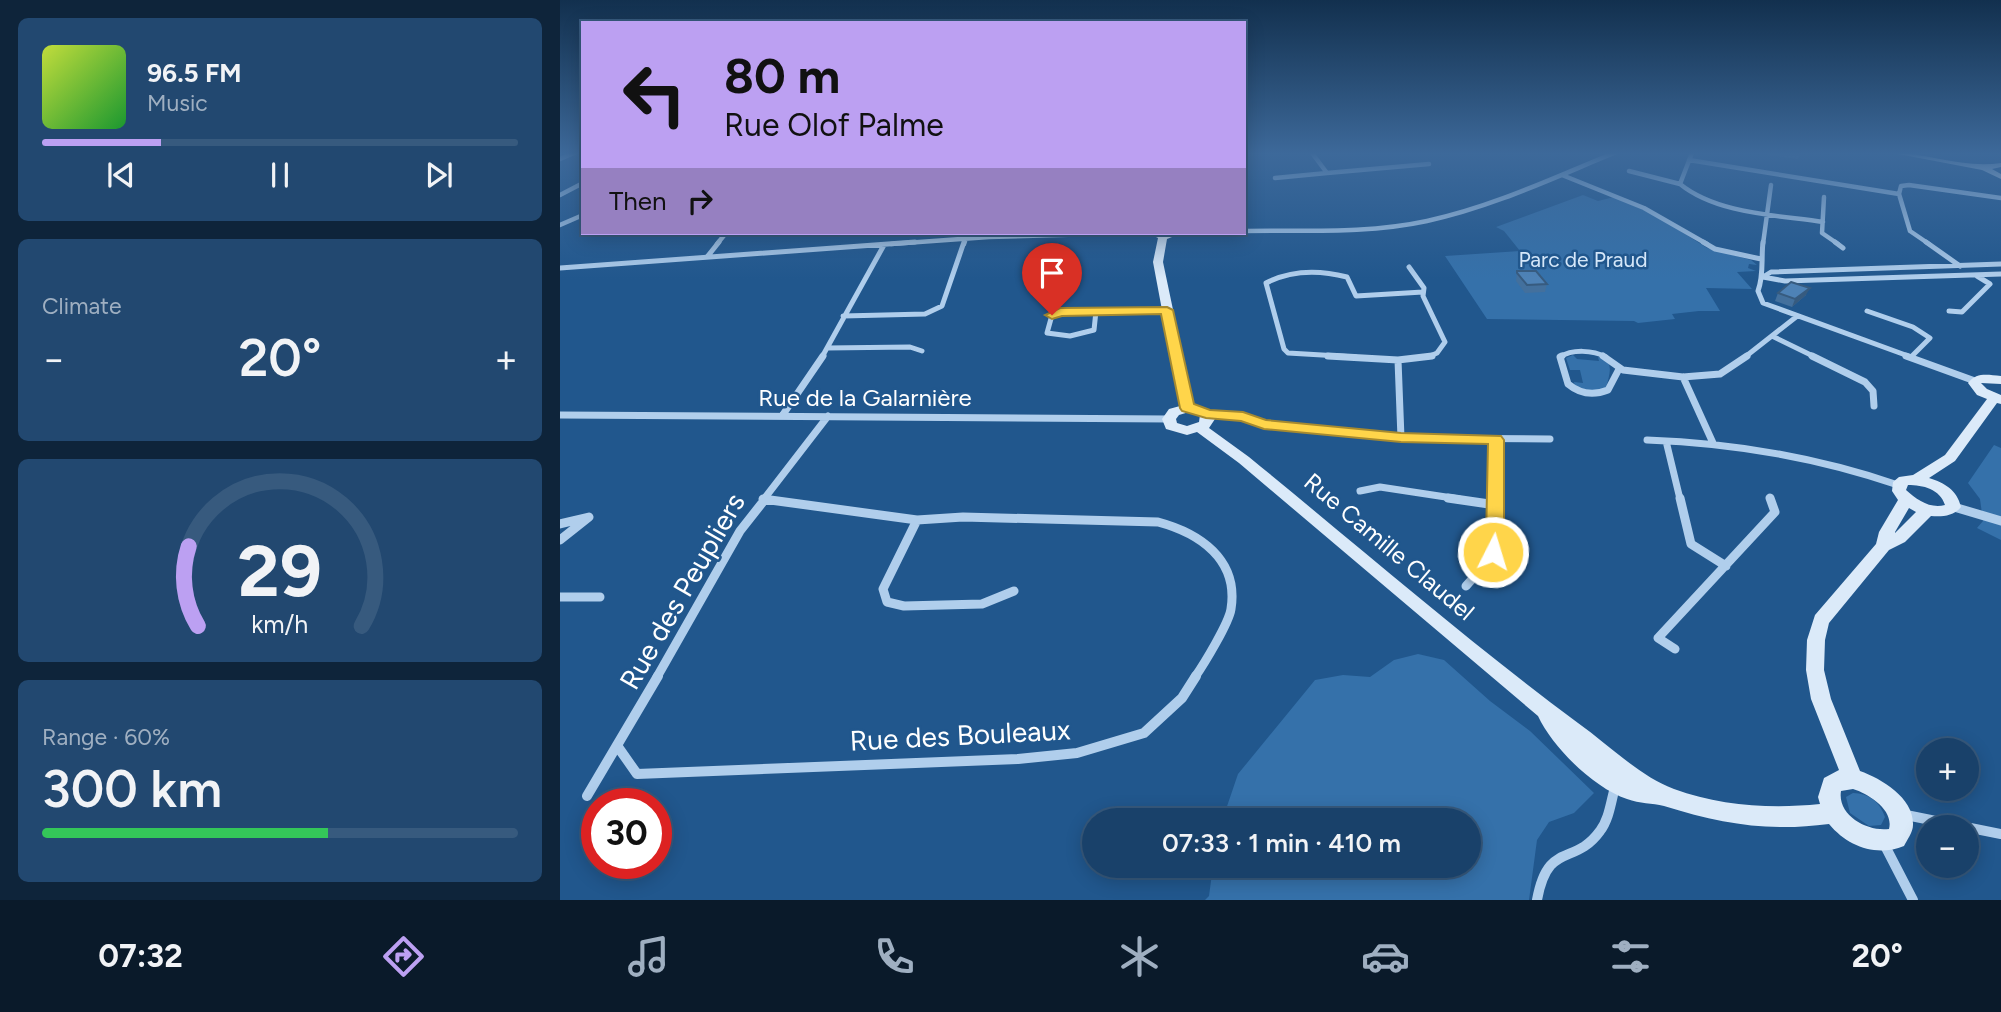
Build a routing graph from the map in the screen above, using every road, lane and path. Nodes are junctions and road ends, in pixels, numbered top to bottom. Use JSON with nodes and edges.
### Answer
{"nodes":[{"id":1,"x":1504,"y":195,"type":"edge"},
{"id":2,"x":1612,"y":195,"type":"edge"},
{"id":3,"x":1697,"y":195,"type":"edge"},
{"id":4,"x":1771,"y":195,"type":"edge"},
{"id":5,"x":1899,"y":195,"type":"edge"},
{"id":6,"x":1980,"y":195,"type":"edge"},
{"id":7,"x":1824,"y":197,"type":"dead end"},
{"id":8,"x":2001,"y":198,"type":"edge"},
{"id":9,"x":1768,"y":213,"type":"junction"},
{"id":10,"x":581,"y":216,"type":"edge"},
{"id":11,"x":1823,"y":222,"type":"junction"},
{"id":12,"x":560,"y":225,"type":"edge"},
{"id":13,"x":1246,"y":231,"type":"edge"},
{"id":14,"x":724,"y":235,"type":"edge"},
{"id":15,"x":931,"y":235,"type":"edge"},
{"id":16,"x":1075,"y":235,"type":"edge"},
{"id":17,"x":1157,"y":235,"type":"edge"},
{"id":18,"x":967,"y":239,"type":"junction"},
{"id":19,"x":928,"y":241,"type":"junction"},
{"id":20,"x":884,"y":245,"type":"junction"},
{"id":21,"x":1843,"y":248,"type":"dead end"},
{"id":22,"x":707,"y":257,"type":"junction"},
{"id":23,"x":1761,"y":260,"type":"junction"},
{"id":24,"x":2001,"y":264,"type":"edge"},
{"id":25,"x":1960,"y":265,"type":"junction"},
{"id":26,"x":1409,"y":267,"type":"dead end"},
{"id":27,"x":560,"y":268,"type":"edge"},
{"id":28,"x":1861,"y":269,"type":"junction"},
{"id":29,"x":2001,"y":274,"type":"edge"},
{"id":30,"x":1976,"y":275,"type":"junction"},
{"id":31,"x":1763,"y":277,"type":"junction"},
{"id":32,"x":1874,"y":279,"type":"junction"},
{"id":33,"x":1423,"y":292,"type":"junction"},
{"id":34,"x":1167,"y":310,"type":"junction"},
{"id":35,"x":1096,"y":311,"type":"junction"},
{"id":36,"x":1949,"y":311,"type":"dead end"},
{"id":37,"x":1867,"y":312,"type":"dead end"},
{"id":38,"x":843,"y":316,"type":"junction"},
{"id":39,"x":1796,"y":317,"type":"junction"},
{"id":40,"x":1772,"y":336,"type":"junction"},
{"id":41,"x":827,"y":348,"type":"junction"},
{"id":42,"x":922,"y":351,"type":"dead end"},
{"id":43,"x":1911,"y":357,"type":"junction"},
{"id":44,"x":1398,"y":360,"type":"junction"},
{"id":45,"x":1619,"y":369,"type":"junction"},
{"id":46,"x":1683,"y":377,"type":"junction"},
{"id":47,"x":2001,"y":380,"type":"edge"},
{"id":48,"x":1975,"y":381,"type":"junction"},
{"id":49,"x":1998,"y":399,"type":"edge"},
{"id":50,"x":1874,"y":406,"type":"dead end"},
{"id":51,"x":1187,"y":408,"type":"junction"},
{"id":52,"x":1206,"y":414,"type":"junction"},
{"id":53,"x":560,"y":415,"type":"edge"},
{"id":54,"x":782,"y":416,"type":"junction"},
{"id":55,"x":828,"y":416,"type":"junction"},
{"id":56,"x":1169,"y":419,"type":"junction"},
{"id":57,"x":1200,"y":428,"type":"junction"},
{"id":58,"x":1401,"y":438,"type":"junction"},
{"id":59,"x":1550,"y":439,"type":"dead end"},
{"id":60,"x":1496,"y":440,"type":"junction"},
{"id":61,"x":1647,"y":440,"type":"dead end"},
{"id":62,"x":1666,"y":440,"type":"junction"},
{"id":63,"x":1713,"y":443,"type":"junction"},
{"id":64,"x":1950,"y":458,"type":"junction"},
{"id":65,"x":1916,"y":480,"type":"junction"},
{"id":66,"x":1944,"y":490,"type":"junction"},
{"id":67,"x":1360,"y":491,"type":"dead end"},
{"id":68,"x":1902,"y":492,"type":"junction"},
{"id":69,"x":1770,"y":497,"type":"dead end"},
{"id":70,"x":763,"y":499,"type":"junction"},
{"id":71,"x":1496,"y":505,"type":"junction"},
{"id":72,"x":1953,"y":507,"type":"junction"},
{"id":73,"x":1930,"y":510,"type":"junction"},
{"id":74,"x":917,"y":520,"type":"junction"},
{"id":75,"x":2001,"y":521,"type":"edge"},
{"id":76,"x":560,"y":524,"type":"edge"},
{"id":77,"x":560,"y":540,"type":"edge"},
{"id":78,"x":1883,"y":547,"type":"junction"},
{"id":79,"x":1726,"y":566,"type":"junction"},
{"id":80,"x":1466,"y":586,"type":"dead end"},
{"id":81,"x":1014,"y":591,"type":"dead end"},
{"id":82,"x":560,"y":597,"type":"edge"},
{"id":83,"x":600,"y":597,"type":"dead end"},
{"id":84,"x":1675,"y":649,"type":"dead end"},
{"id":85,"x":1543,"y":709,"type":"junction"},
{"id":86,"x":618,"y":747,"type":"junction"},
{"id":87,"x":1853,"y":779,"type":"junction"},
{"id":88,"x":1616,"y":783,"type":"junction"},
{"id":89,"x":592,"y":788,"type":"edge"},
{"id":90,"x":1661,"y":794,"type":"junction"},
{"id":91,"x":1835,"y":813,"type":"junction"},
{"id":92,"x":1899,"y":814,"type":"junction"},
{"id":93,"x":2001,"y":834,"type":"edge"},
{"id":94,"x":1882,"y":842,"type":"junction"},
{"id":95,"x":1537,"y":900,"type":"edge"},
{"id":96,"x":1913,"y":900,"type":"edge"}],
"edges":[{"from":1,"to":13,"type":"street"},
{"from":2,"to":23,"type":"street"},
{"from":3,"to":9,"type":"street"},
{"from":4,"to":9,"type":"street"},
{"from":5,"to":25,"type":"street"},
{"from":6,"to":8,"type":"street"},
{"from":7,"to":11,"type":"street"},
{"from":9,"to":11,"type":"street"},
{"from":9,"to":23,"type":"street"},
{"from":10,"to":12,"type":"street"},
{"from":11,"to":21,"type":"street"},
{"from":14,"to":22,"type":"street"},
{"from":15,"to":19,"type":"street"},
{"from":16,"to":18,"type":"street"},
{"from":17,"to":34,"type":"street"},
{"from":18,"to":19,"type":"street"},
{"from":18,"to":38,"type":"street"},
{"from":19,"to":20,"type":"street"},
{"from":20,"to":22,"type":"street"},
{"from":20,"to":38,"type":"street"},
{"from":22,"to":27,"type":"street"},
{"from":23,"to":31,"type":"street"},
{"from":24,"to":25,"type":"street"},
{"from":25,"to":28,"type":"street"},
{"from":25,"to":30,"type":"street"},
{"from":26,"to":33,"type":"street"},
{"from":28,"to":31,"type":"street"},
{"from":28,"to":32,"type":"street"},
{"from":29,"to":30,"type":"street"},
{"from":30,"to":32,"type":"street"},
{"from":30,"to":36,"type":"street"},
{"from":31,"to":32,"type":"street"},
{"from":31,"to":39,"type":"street"},
{"from":33,"to":44,"type":"street"},
{"from":33,"to":44,"type":"street"},
{"from":34,"to":35,"type":"street"},
{"from":34,"to":51,"type":"street"},
{"from":35,"to":35,"type":"street"},
{"from":37,"to":43,"type":"street"},
{"from":38,"to":41,"type":"street"},
{"from":39,"to":40,"type":"street"},
{"from":39,"to":43,"type":"street"},
{"from":40,"to":46,"type":"street"},
{"from":40,"to":50,"type":"street"},
{"from":41,"to":42,"type":"street"},
{"from":41,"to":54,"type":"street"},
{"from":43,"to":48,"type":"street"},
{"from":44,"to":58,"type":"street"},
{"from":45,"to":45,"type":"street"},
{"from":45,"to":46,"type":"street"},
{"from":46,"to":63,"type":"street"},
{"from":47,"to":48,"type":"street"},
{"from":48,"to":49,"type":"street"},
{"from":49,"to":64,"type":"street"},
{"from":51,"to":52,"type":"street"},
{"from":51,"to":56,"type":"street"},
{"from":52,"to":57,"type":"street"},
{"from":52,"to":58,"type":"street"},
{"from":53,"to":54,"type":"street","name":"Rue de la Galarnière"},
{"from":54,"to":55,"type":"street","name":"Rue de la Galarnière"},
{"from":55,"to":56,"type":"street","name":"Rue de la Galarnière"},
{"from":55,"to":70,"type":"street","name":"Rue des Peupliers"},
{"from":56,"to":57,"type":"street"},
{"from":57,"to":85,"type":"street","name":"Rue Camille Claudel"},
{"from":58,"to":60,"type":"street"},
{"from":59,"to":60,"type":"street"},
{"from":60,"to":71,"type":"street"},
{"from":61,"to":62,"type":"street"},
{"from":62,"to":63,"type":"street"},
{"from":62,"to":79,"type":"street"},
{"from":63,"to":68,"type":"street"},
{"from":64,"to":65,"type":"street"},
{"from":64,"to":66,"type":"street"},
{"from":65,"to":66,"type":"street"},
{"from":65,"to":68,"type":"street"},
{"from":66,"to":72,"type":"street"},
{"from":67,"to":71,"type":"street"},
{"from":68,"to":73,"type":"street"},
{"from":68,"to":78,"type":"street"},
{"from":69,"to":79,"type":"street"},
{"from":70,"to":74,"type":"street","name":"Rue des Bouleaux"},
{"from":70,"to":86,"type":"street","name":"Rue des Peupliers"},
{"from":71,"to":80,"type":"street"},
{"from":72,"to":73,"type":"street"},
{"from":72,"to":75,"type":"street"},
{"from":73,"to":78,"type":"street"},
{"from":74,"to":81,"type":"street"},
{"from":74,"to":86,"type":"street","name":"Rue des Bouleaux"},
{"from":76,"to":77,"type":"street"},
{"from":78,"to":87,"type":"street"},
{"from":79,"to":84,"type":"street"},
{"from":82,"to":83,"type":"street"},
{"from":85,"to":88,"type":"street","name":"Rue Camille Claudel"},
{"from":85,"to":90,"type":"street","name":"Rue Camille Claudel"},
{"from":86,"to":89,"type":"street","name":"Rue des Peupliers"},
{"from":87,"to":91,"type":"street"},
{"from":87,"to":92,"type":"street"},
{"from":88,"to":90,"type":"street","name":"Rue Camille Claudel"},
{"from":88,"to":95,"type":"street"},
{"from":90,"to":91,"type":"street","name":"Rue Camille Claudel"},
{"from":91,"to":94,"type":"street"},
{"from":92,"to":93,"type":"street"},
{"from":92,"to":94,"type":"street"},
{"from":94,"to":96,"type":"street"}]}
